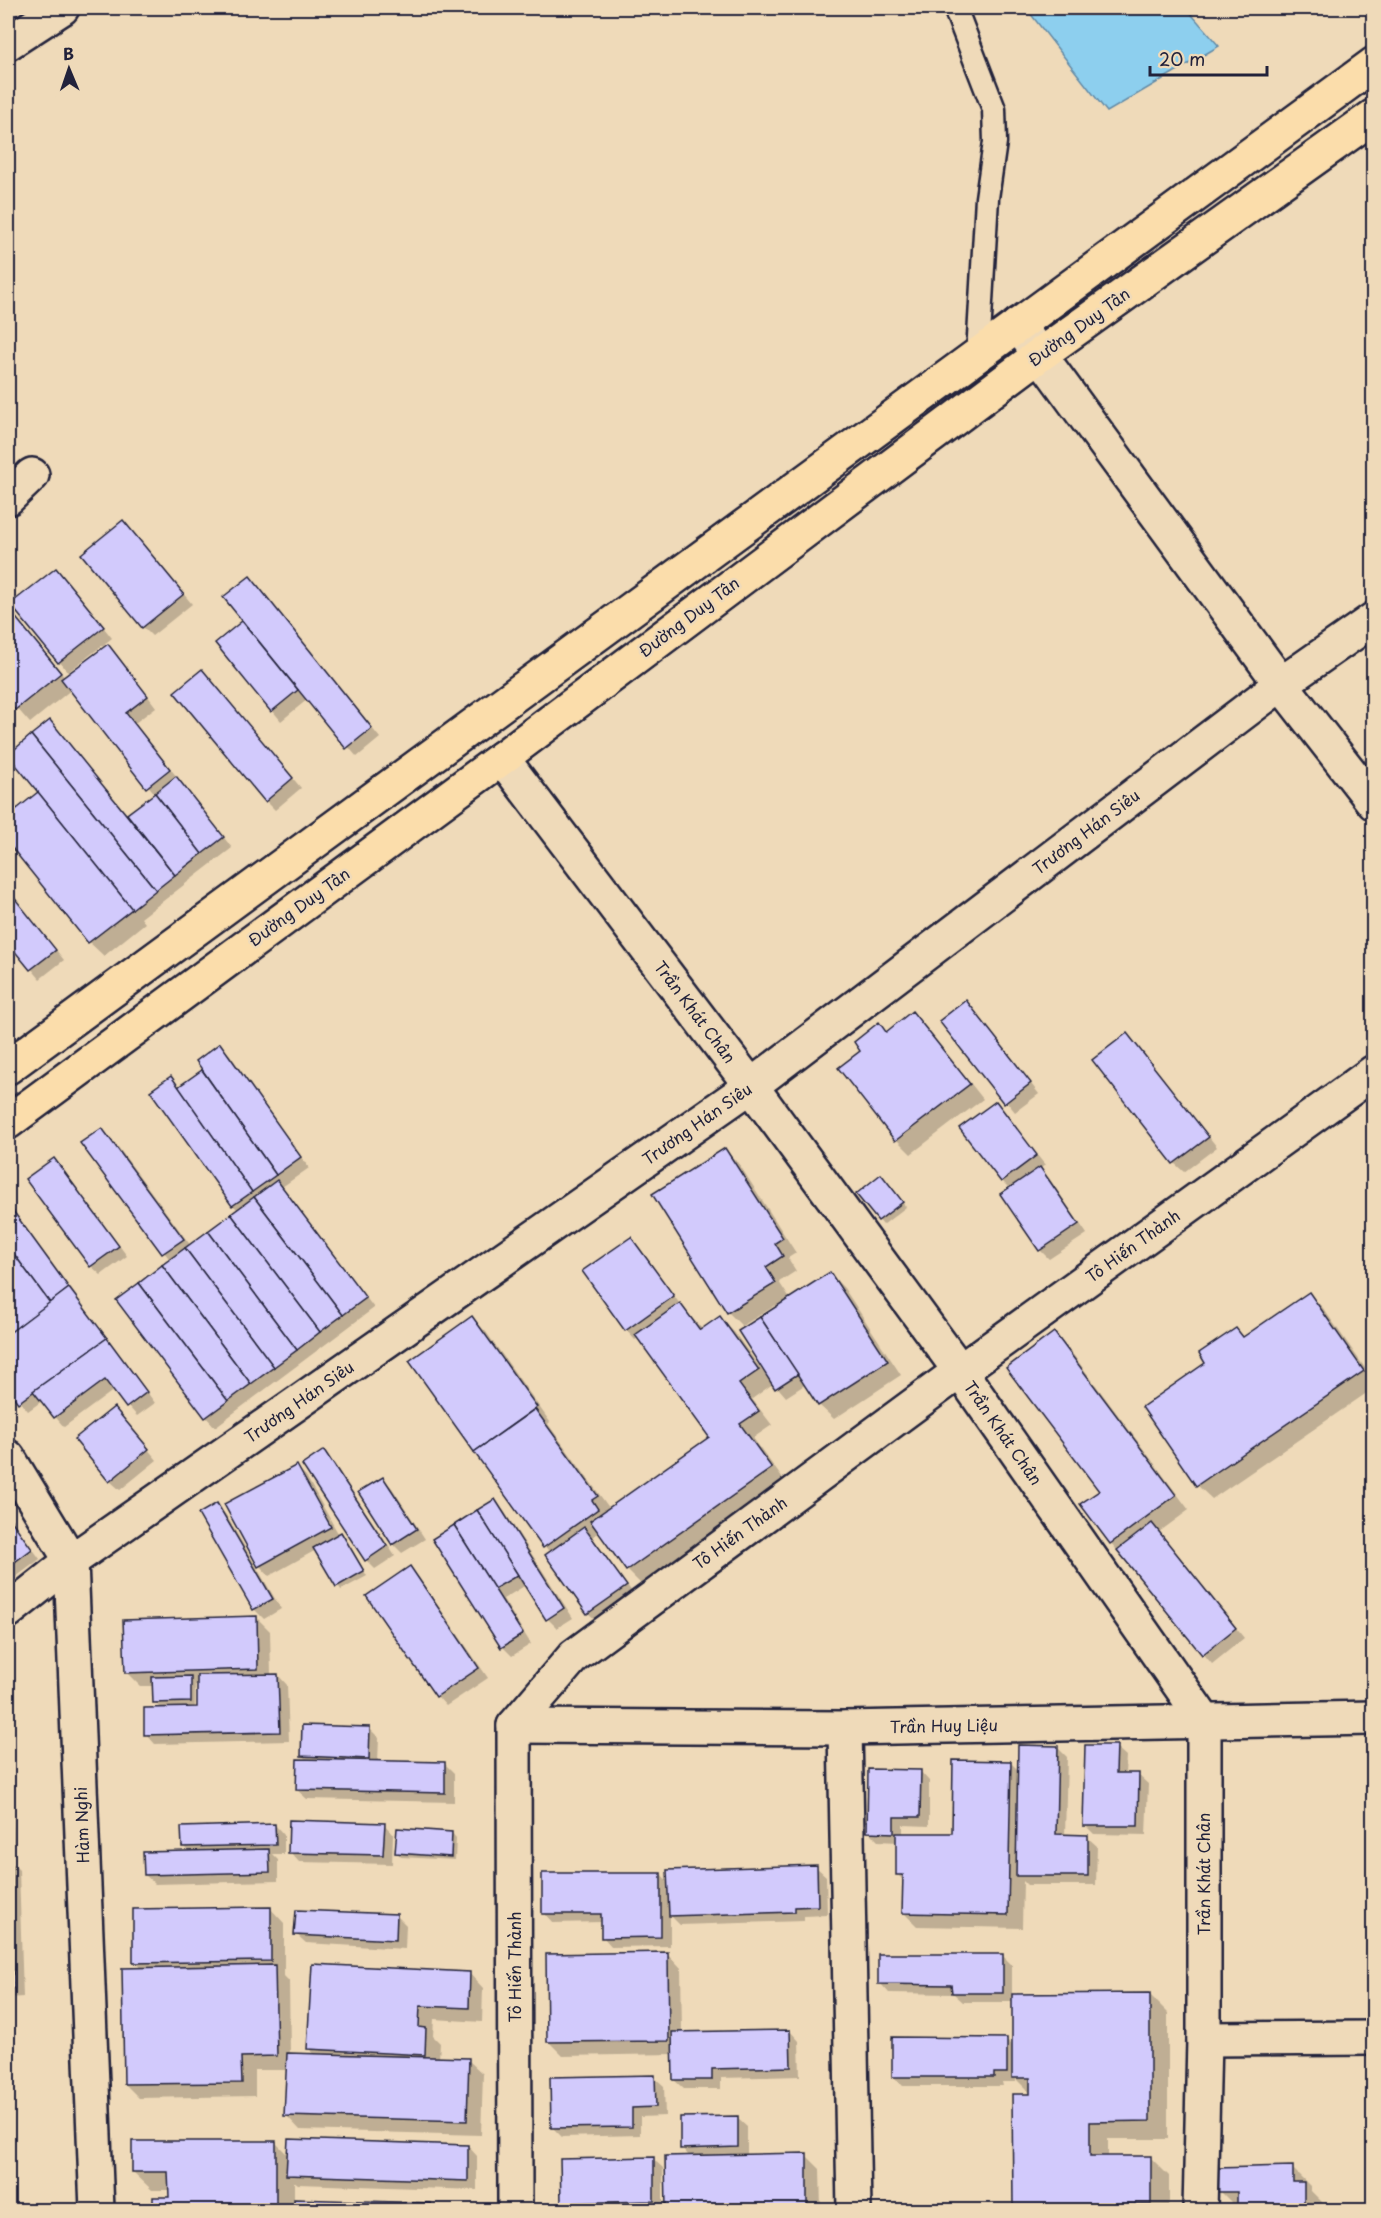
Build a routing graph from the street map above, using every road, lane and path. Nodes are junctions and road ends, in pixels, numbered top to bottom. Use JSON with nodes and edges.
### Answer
{"nodes":[{"id":1,"x":62,"y":8,"type":"edge"},
{"id":2,"x":955,"y":8,"type":"edge"},
{"id":3,"x":8,"y":43,"type":"edge"},
{"id":4,"x":1374,"y":64,"type":"edge"},
{"id":5,"x":1374,"y":116,"type":"edge"},
{"id":6,"x":1018,"y":324,"type":"junction"},
{"id":7,"x":978,"y":354,"type":"junction"},
{"id":8,"x":1041,"y":354,"type":"junction"},
{"id":9,"x":32,"y":475,"type":"dead end"},
{"id":10,"x":8,"y":498,"type":"edge"},
{"id":11,"x":1374,"y":619,"type":"edge"},
{"id":12,"x":1281,"y":684,"type":"junction"},
{"id":13,"x":502,"y":758,"type":"junction"},
{"id":14,"x":1374,"y":803,"type":"edge"},
{"id":15,"x":8,"y":1067,"type":"edge"},
{"id":16,"x":1374,"y":1072,"type":"edge"},
{"id":17,"x":751,"y":1086,"type":"junction"},
{"id":18,"x":8,"y":1122,"type":"edge"},
{"id":19,"x":960,"y":1371,"type":"junction"},
{"id":20,"x":8,"y":1457,"type":"edge"},
{"id":21,"x":71,"y":1561,"type":"junction"},
{"id":22,"x":8,"y":1611,"type":"edge"},
{"id":23,"x":1374,"y":1718,"type":"edge"},
{"id":24,"x":1204,"y":1720,"type":"junction"},
{"id":25,"x":514,"y":1726,"type":"junction"},
{"id":26,"x":845,"y":1728,"type":"junction"},
{"id":27,"x":1374,"y":2038,"type":"edge"},
{"id":28,"x":1204,"y":2039,"type":"junction"},
{"id":29,"x":97,"y":2211,"type":"edge"},
{"id":30,"x":515,"y":2211,"type":"edge"},
{"id":31,"x":854,"y":2211,"type":"edge"},
{"id":32,"x":1200,"y":2211,"type":"edge"}],
"edges":[{"from":1,"to":3,"type":"street"},
{"from":2,"to":7,"type":"lane"},
{"from":4,"to":6,"type":"main road"},
{"from":5,"to":8,"type":"main road","name":"Đường Duy Tân"},
{"from":6,"to":7,"type":"main road"},
{"from":6,"to":8,"type":"street"},
{"from":7,"to":15,"type":"main road"},
{"from":8,"to":12,"type":"street"},
{"from":8,"to":13,"type":"main road","name":"Đường Duy Tân"},
{"from":9,"to":10,"type":"street"},
{"from":11,"to":12,"type":"street","name":"Trương Hán Siêu"},
{"from":12,"to":14,"type":"street"},
{"from":12,"to":17,"type":"street","name":"Trương Hán Siêu"},
{"from":13,"to":17,"type":"street","name":"Trần Khát Chân"},
{"from":13,"to":18,"type":"main road","name":"Đường Duy Tân"},
{"from":16,"to":19,"type":"street","name":"Tô Hiến Thành"},
{"from":17,"to":19,"type":"street","name":"Trần Khát Chân"},
{"from":17,"to":21,"type":"street","name":"Trương Hán Siêu"},
{"from":19,"to":24,"type":"street","name":"Trần Khát Chân"},
{"from":19,"to":25,"type":"street","name":"Tô Hiến Thành"},
{"from":20,"to":21,"type":"street","name":"Hàm Nghi"},
{"from":21,"to":22,"type":"street","name":"Trương Hán Siêu"},
{"from":21,"to":29,"type":"street","name":"Hàm Nghi"},
{"from":23,"to":24,"type":"street","name":"Trần Huy Liệu"},
{"from":24,"to":26,"type":"street","name":"Trần Huy Liệu"},
{"from":24,"to":28,"type":"street","name":"Trần Khát Chân"},
{"from":25,"to":26,"type":"street","name":"Trần Huy Liệu"},
{"from":25,"to":30,"type":"street","name":"Tô Hiến Thành"},
{"from":26,"to":31,"type":"street"},
{"from":27,"to":28,"type":"street"},
{"from":28,"to":32,"type":"street","name":"Trần Khát Chân"}]}
